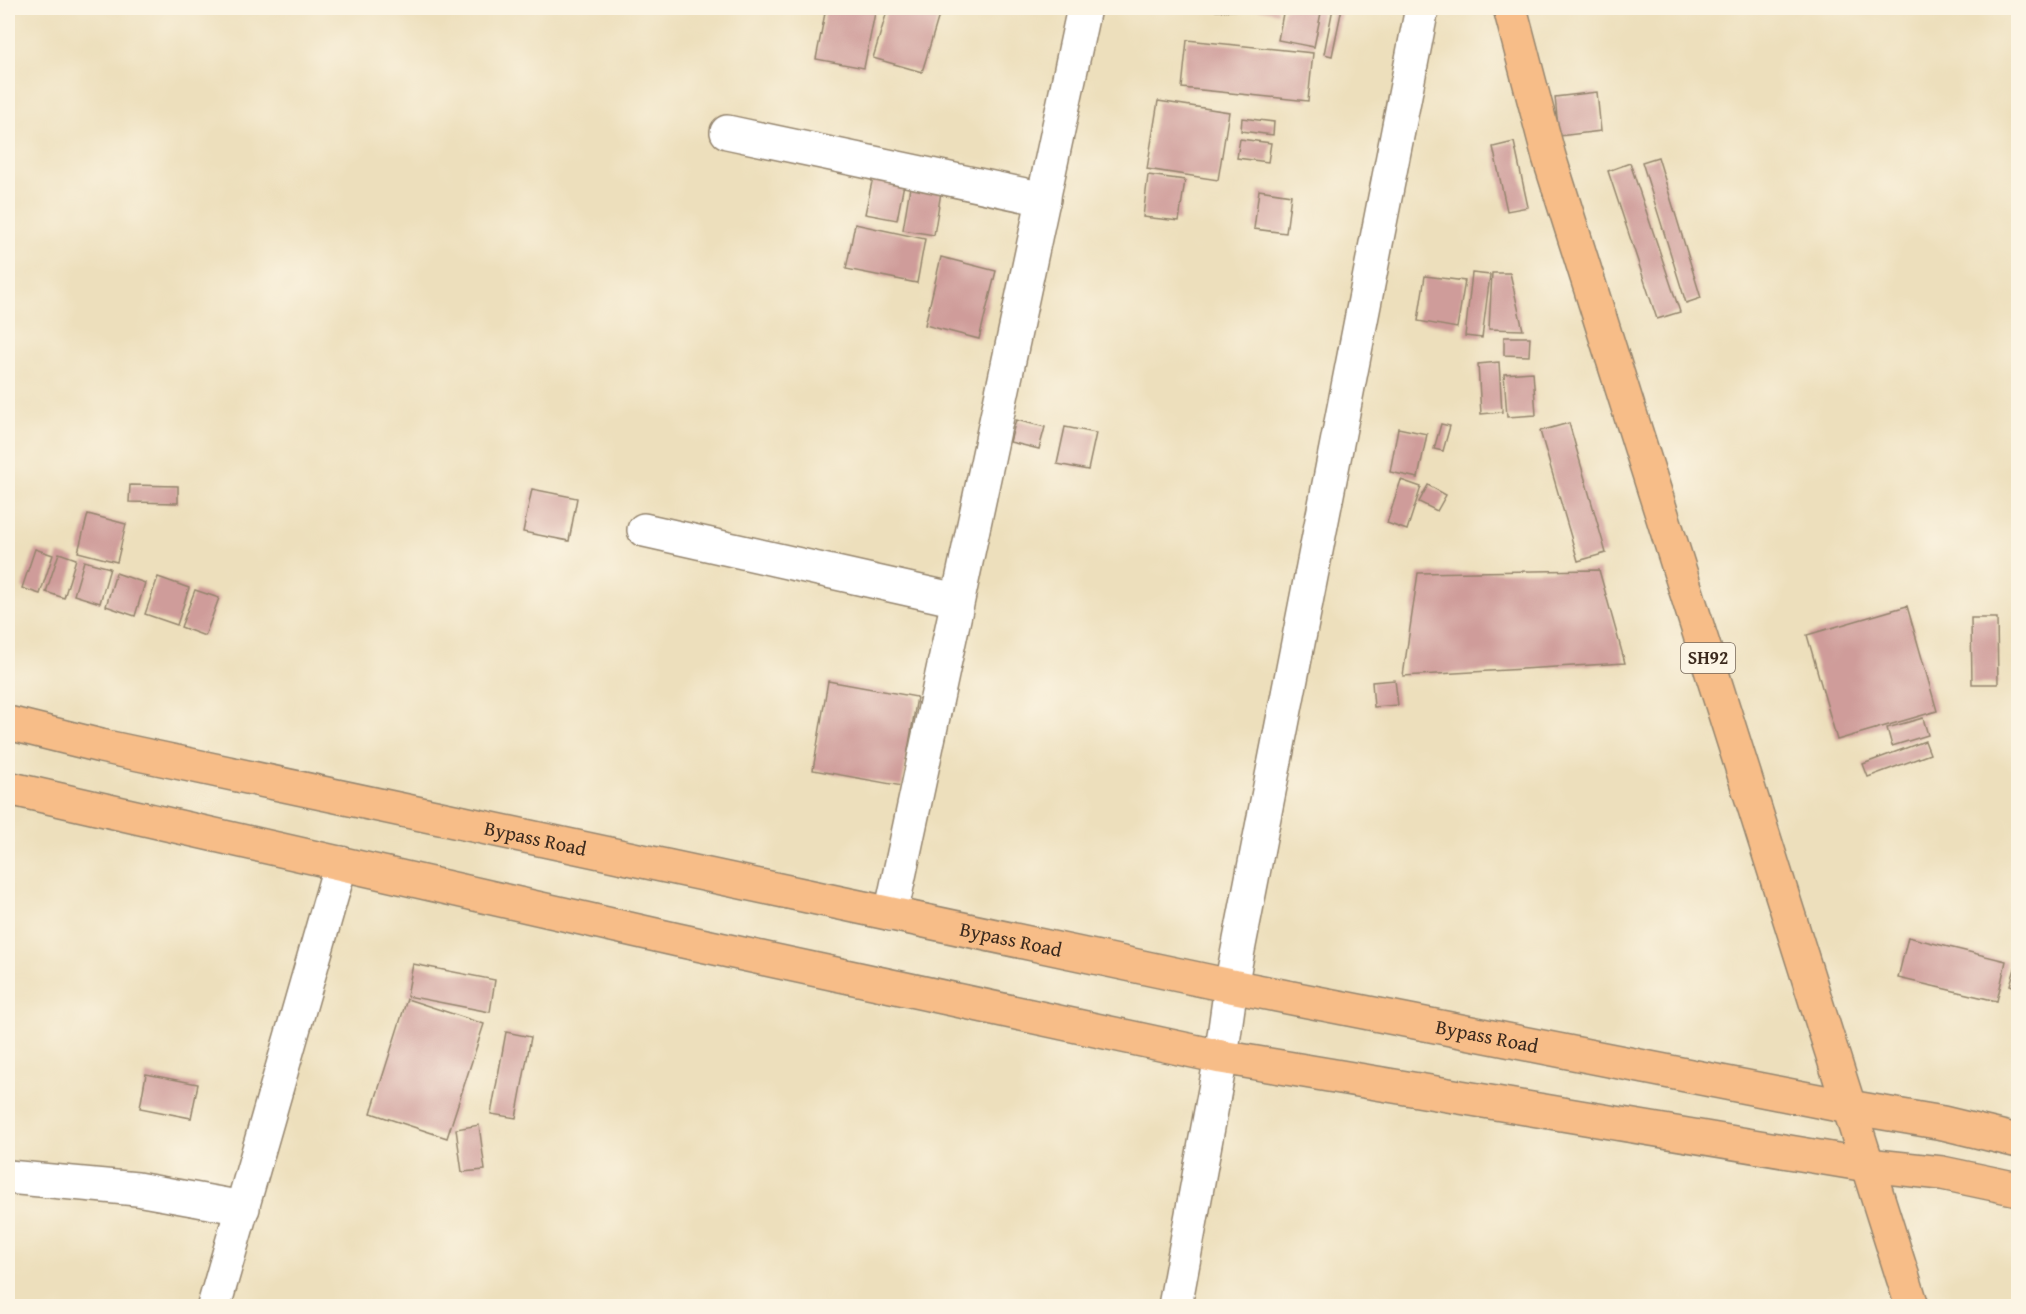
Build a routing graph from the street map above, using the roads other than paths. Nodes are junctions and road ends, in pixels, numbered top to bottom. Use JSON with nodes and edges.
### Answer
{"nodes":[{"id":1,"x":1083,"y":8,"type":"edge"},
{"id":2,"x":1422,"y":8,"type":"edge"},
{"id":3,"x":1510,"y":8,"type":"edge"},
{"id":4,"x":727,"y":132,"type":"dead end"},
{"id":5,"x":1044,"y":199,"type":"junction"},
{"id":6,"x":645,"y":530,"type":"dead end"},
{"id":7,"x":957,"y":600,"type":"junction"},
{"id":8,"x":8,"y":723,"type":"edge"},
{"id":9,"x":8,"y":788,"type":"edge"},
{"id":10,"x":341,"y":863,"type":"junction"},
{"id":11,"x":891,"y":914,"type":"junction"},
{"id":12,"x":1231,"y":986,"type":"junction"},
{"id":13,"x":1221,"y":1057,"type":"junction"},
{"id":14,"x":1849,"y":1107,"type":"junction"},
{"id":15,"x":2019,"y":1141,"type":"edge"},
{"id":16,"x":1867,"y":1165,"type":"junction"},
{"id":17,"x":8,"y":1177,"type":"edge"},
{"id":18,"x":2019,"y":1189,"type":"edge"},
{"id":19,"x":243,"y":1208,"type":"junction"},
{"id":20,"x":214,"y":1306,"type":"edge"},
{"id":21,"x":1175,"y":1306,"type":"edge"},
{"id":22,"x":1912,"y":1306,"type":"edge"}],
"edges":[{"from":1,"to":5,"type":"street"},
{"from":2,"to":12,"type":"street"},
{"from":3,"to":14,"type":"main road","number":"SH92"},
{"from":4,"to":5,"type":"street"},
{"from":5,"to":7,"type":"street"},
{"from":6,"to":7,"type":"street"},
{"from":7,"to":11,"type":"street"},
{"from":8,"to":11,"type":"main road","name":"Bypass Road"},
{"from":9,"to":10,"type":"main road"},
{"from":10,"to":13,"type":"main road"},
{"from":10,"to":19,"type":"street"},
{"from":11,"to":12,"type":"main road","name":"Bypass Road"},
{"from":12,"to":13,"type":"street"},
{"from":12,"to":14,"type":"main road","name":"Bypass Road"},
{"from":13,"to":16,"type":"main road"},
{"from":13,"to":21,"type":"street"},
{"from":14,"to":15,"type":"main road","name":"Bypass Road"},
{"from":14,"to":16,"type":"main road","number":"SH92"},
{"from":16,"to":18,"type":"main road"},
{"from":16,"to":22,"type":"main road","number":"SH92"},
{"from":17,"to":19,"type":"street"},
{"from":19,"to":20,"type":"street"}]}
